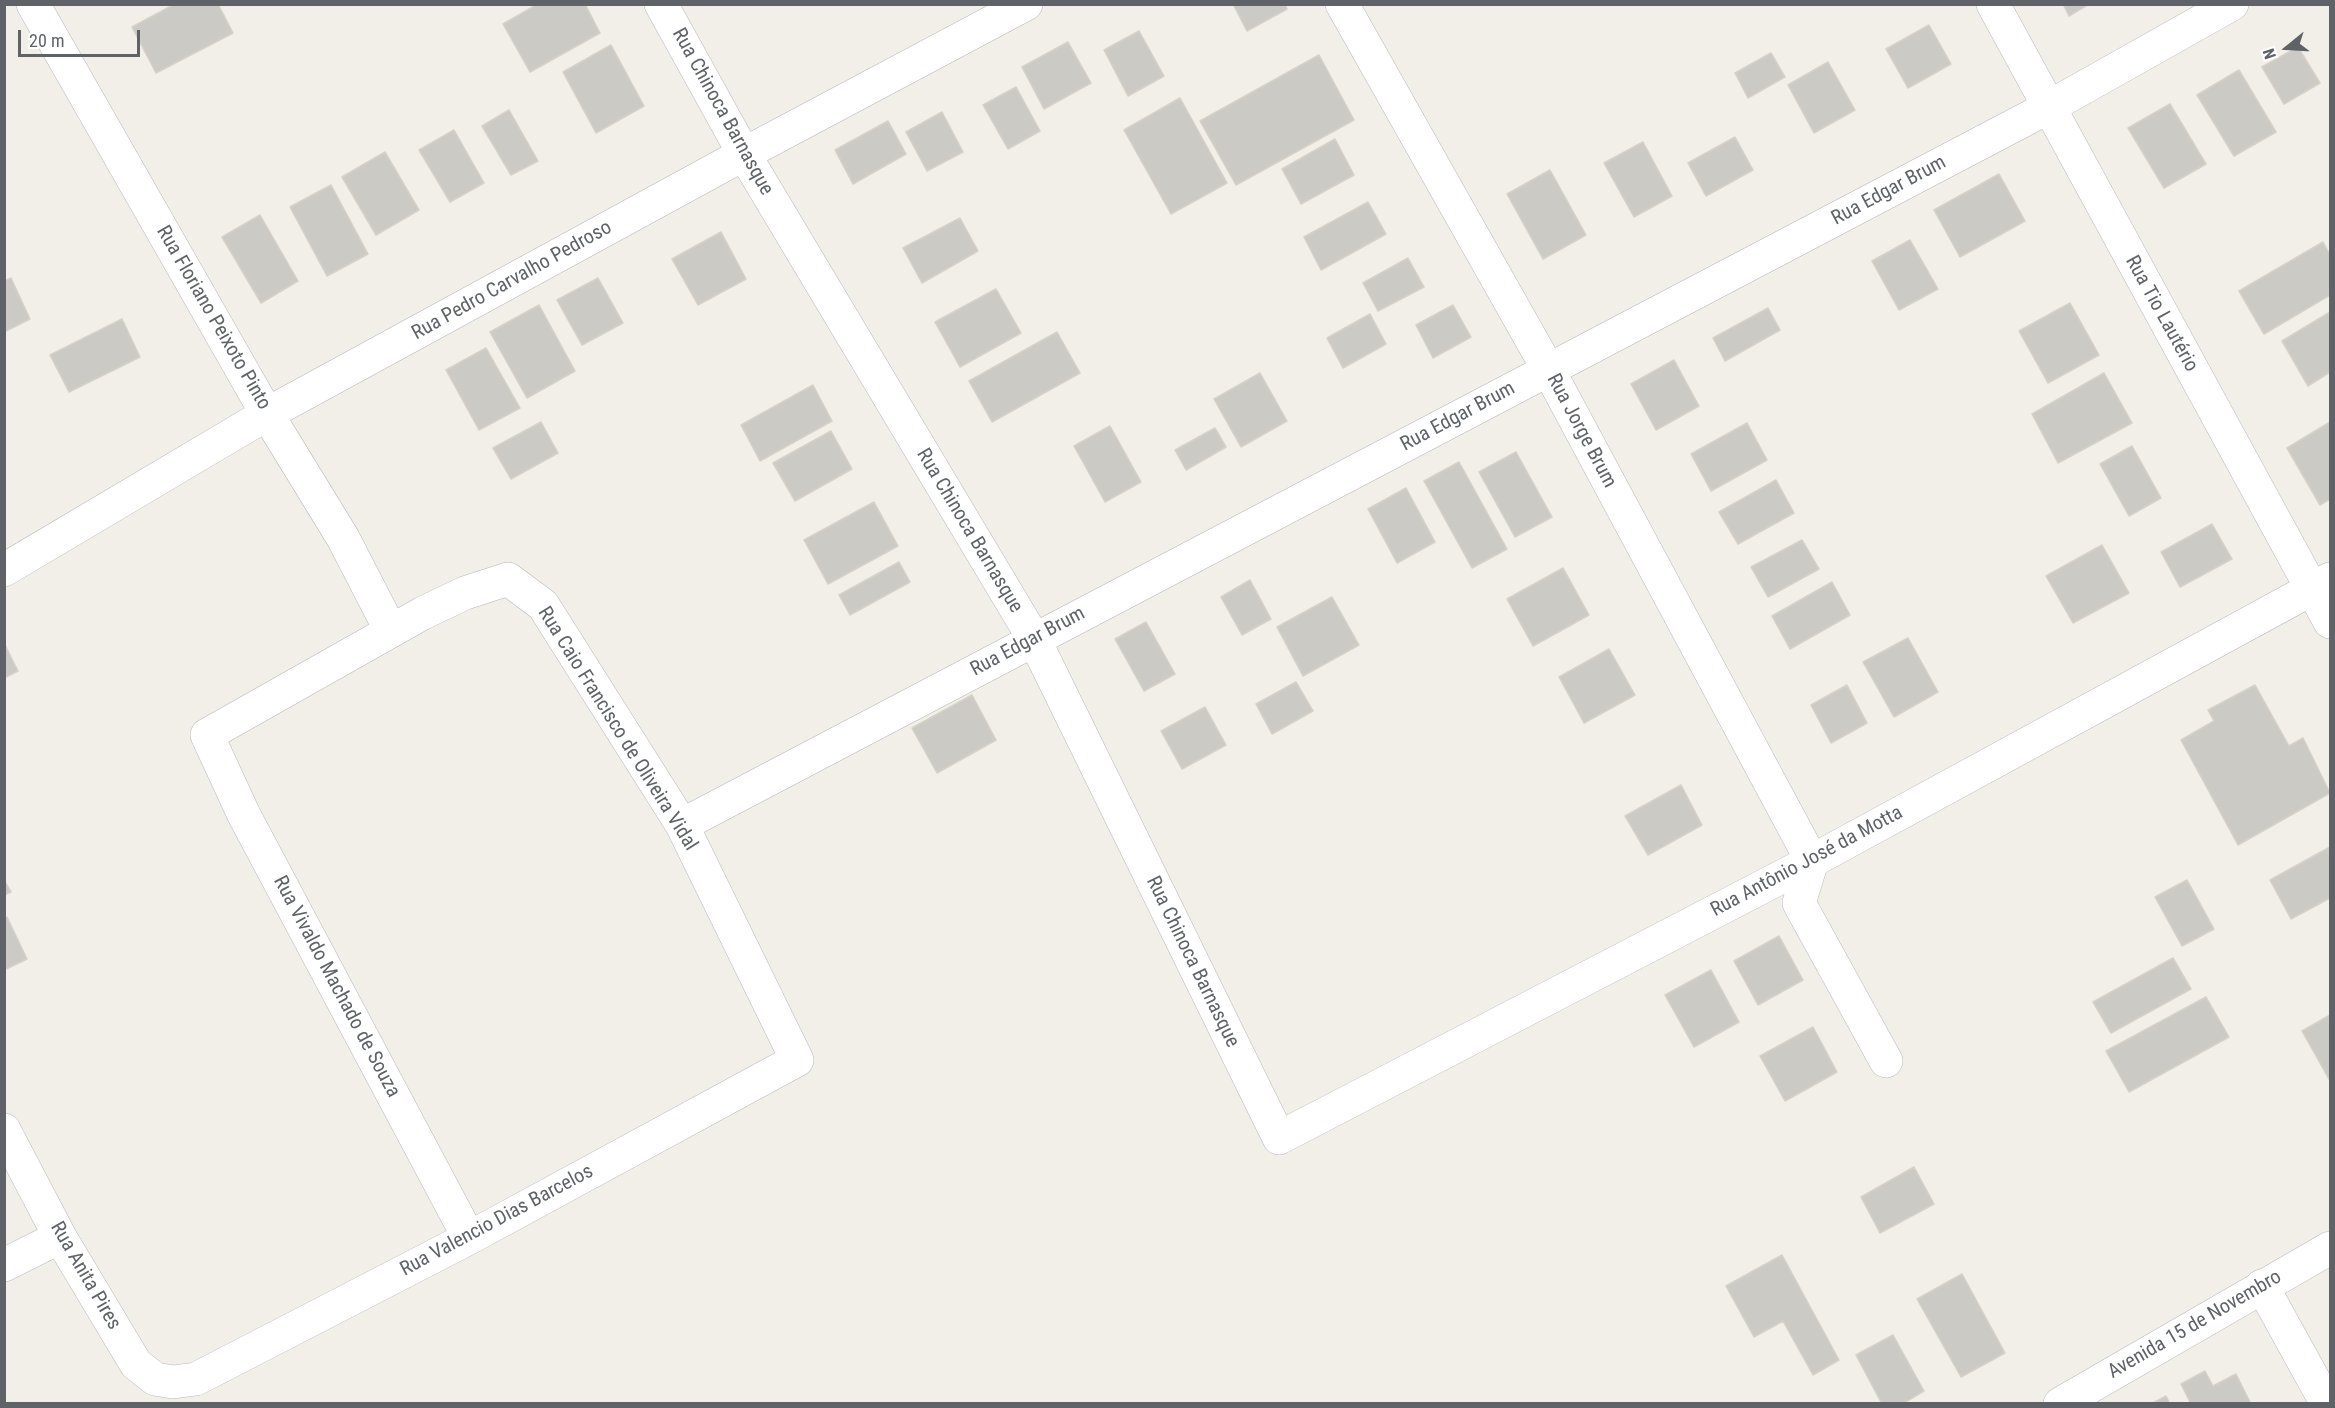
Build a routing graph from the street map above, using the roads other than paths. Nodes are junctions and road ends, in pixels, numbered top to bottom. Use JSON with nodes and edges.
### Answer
{"nodes":[{"id":1,"x":33,"y":4,"type":"edge"},
{"id":2,"x":661,"y":4,"type":"edge"},
{"id":3,"x":1026,"y":4,"type":"edge"},
{"id":4,"x":1342,"y":4,"type":"edge"},
{"id":5,"x":1993,"y":4,"type":"edge"},
{"id":6,"x":2232,"y":4,"type":"edge"},
{"id":7,"x":2049,"y":107,"type":"junction"},
{"id":8,"x":744,"y":154,"type":"junction"},
{"id":9,"x":1548,"y":369,"type":"junction"},
{"id":10,"x":267,"y":414,"type":"junction"},
{"id":11,"x":4,"y":570,"type":"edge"},
{"id":12,"x":2321,"y":584,"type":"edge"},
{"id":13,"x":2331,"y":622,"type":"edge"},
{"id":14,"x":392,"y":631,"type":"junction"},
{"id":15,"x":1034,"y":639,"type":"junction"},
{"id":16,"x":682,"y":825,"type":"junction"},
{"id":17,"x":1812,"y":861,"type":"junction"},
{"id":18,"x":797,"y":1060,"type":"joint"},
{"id":19,"x":1886,"y":1061,"type":"dead end"},
{"id":20,"x":4,"y":1130,"type":"edge"},
{"id":21,"x":1279,"y":1138,"type":"joint"},
{"id":22,"x":60,"y":1237,"type":"junction"},
{"id":23,"x":468,"y":1238,"type":"junction"},
{"id":24,"x":2331,"y":1248,"type":"edge"},
{"id":25,"x":4,"y":1265,"type":"edge"},
{"id":26,"x":2262,"y":1286,"type":"junction"},
{"id":27,"x":196,"y":1379,"type":"joint"},
{"id":28,"x":2060,"y":1404,"type":"edge"},
{"id":29,"x":2327,"y":1404,"type":"edge"}],
"edges":[{"from":1,"to":10,"type":"street","name":"Rua Floriano Peixoto Pinto"},
{"from":2,"to":8,"type":"street","name":"Rua Chinoca Barnasque"},
{"from":3,"to":8,"type":"street","name":"Rua Pedro Carvalho Pedroso"},
{"from":4,"to":9,"type":"street","name":"Rua Jorge Brum"},
{"from":5,"to":7,"type":"street","name":"Rua Tio Lautério"},
{"from":6,"to":7,"type":"street","name":"Rua Edgar Brum"},
{"from":7,"to":9,"type":"street","name":"Rua Edgar Brum"},
{"from":7,"to":12,"type":"street","name":"Rua Tio Lautério"},
{"from":8,"to":10,"type":"street","name":"Rua Pedro Carvalho Pedroso"},
{"from":8,"to":15,"type":"street","name":"Rua Chinoca Barnasque"},
{"from":9,"to":15,"type":"street","name":"Rua Edgar Brum"},
{"from":9,"to":17,"type":"street","name":"Rua Jorge Brum"},
{"from":10,"to":11,"type":"street","name":"Rua Pedro Carvalho Pedroso"},
{"from":10,"to":14,"type":"street","name":"Rua Floriano Peixoto Pinto"},
{"from":12,"to":13,"type":"street","name":"Rua Tio Lautério"},
{"from":12,"to":17,"type":"street","name":"Rua Antônio José da Motta"},
{"from":14,"to":16,"type":"street","name":"Rua Caio Francisco de Oliveira Vidal"},
{"from":14,"to":23,"type":"street","name":"Rua Vivaldo Machado de Souza"},
{"from":15,"to":16,"type":"street","name":"Rua Edgar Brum"},
{"from":15,"to":21,"type":"street","name":"Rua Chinoca Barnasque"},
{"from":16,"to":18,"type":"street","name":"Rua Caio Francisco de Oliveira Vidal"},
{"from":17,"to":19,"type":"street"},
{"from":17,"to":21,"type":"street","name":"Rua Antônio José da Motta"},
{"from":18,"to":23,"type":"street","name":"Rua Valencio Dias Barcelos"},
{"from":20,"to":22,"type":"street","name":"Rua Anita Pires"},
{"from":22,"to":25,"type":"street"},
{"from":22,"to":27,"type":"street","name":"Rua Anita Pires"},
{"from":23,"to":27,"type":"street","name":"Rua Valencio Dias Barcelos"},
{"from":24,"to":26,"type":"street","name":"Avenida 15 de Novembro"},
{"from":26,"to":28,"type":"street","name":"Avenida 15 de Novembro"},
{"from":26,"to":29,"type":"street"}]}
